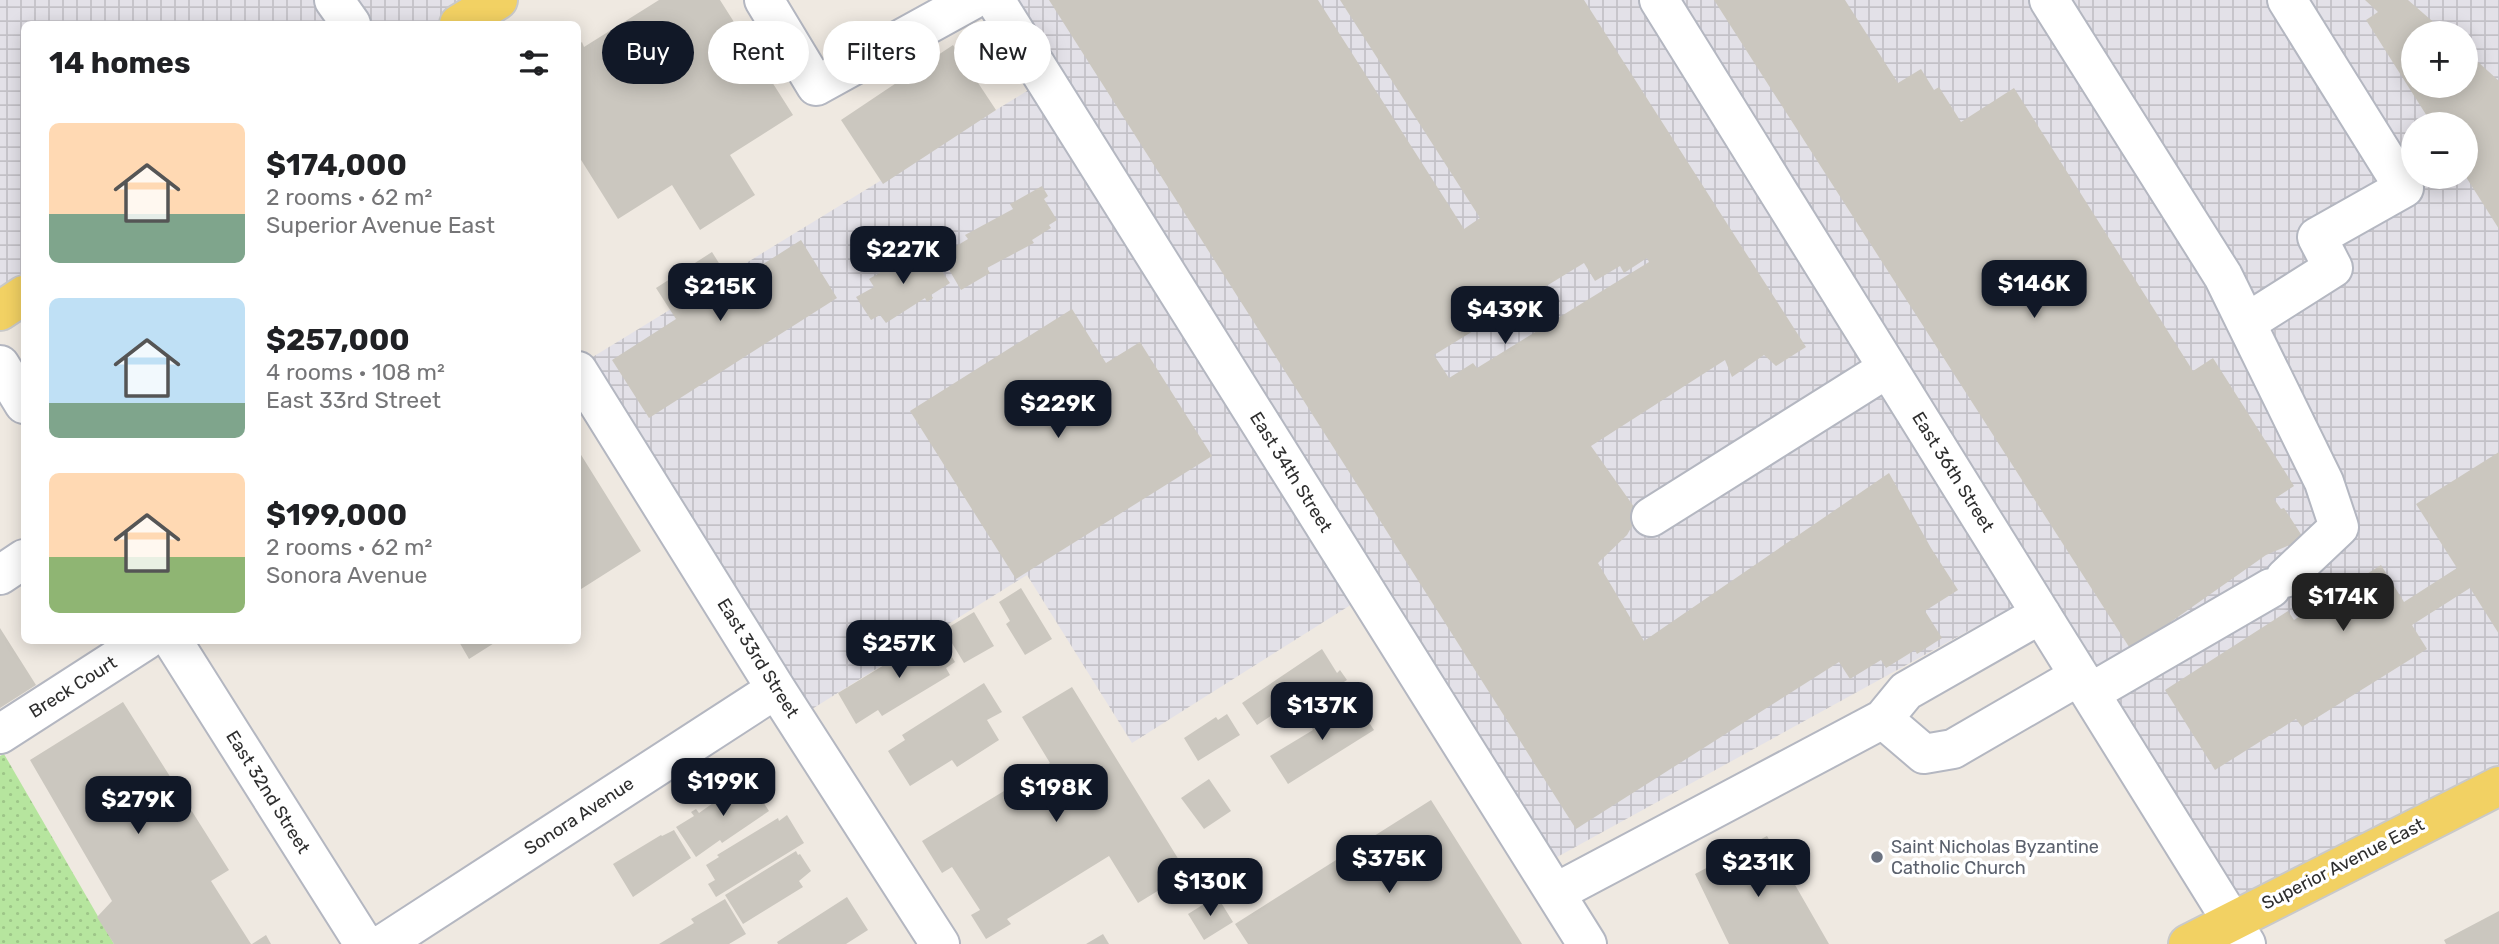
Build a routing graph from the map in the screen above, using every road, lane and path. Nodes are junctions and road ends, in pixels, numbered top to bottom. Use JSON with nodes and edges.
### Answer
{"nodes":[{"id":1,"x":334,"y":0,"type":"edge"},
{"id":2,"x":498,"y":0,"type":"edge"},
{"id":3,"x":764,"y":0,"type":"edge"},
{"id":4,"x":972,"y":0,"type":"edge"},
{"id":5,"x":995,"y":0,"type":"edge"},
{"id":6,"x":1659,"y":0,"type":"edge"},
{"id":7,"x":2049,"y":0,"type":"edge"},
{"id":8,"x":2287,"y":0,"type":"edge"},
{"id":9,"x":349,"y":21,"type":"edge"},
{"id":10,"x":463,"y":21,"type":"edge"},
{"id":11,"x":21,"y":297,"type":"edge"},
{"id":12,"x":0,"y":311,"type":"edge"},
{"id":13,"x":2246,"y":323,"type":"junction"},
{"id":14,"x":0,"y":365,"type":"edge"},
{"id":15,"x":1888,"y":368,"type":"junction"},
{"id":16,"x":581,"y":376,"type":"edge"},
{"id":17,"x":21,"y":399,"type":"edge"},
{"id":18,"x":1651,"y":517,"type":"dead end"},
{"id":19,"x":2040,"y":614,"type":"junction"},
{"id":20,"x":140,"y":644,"type":"edge"},
{"id":21,"x":175,"y":644,"type":"edge"},
{"id":22,"x":2085,"y":685,"type":"junction"},
{"id":23,"x":776,"y":689,"type":"junction"},
{"id":24,"x":1883,"y":719,"type":"junction"},
{"id":25,"x":0,"y":734,"type":"edge"},
{"id":26,"x":2499,"y":786,"type":"edge"},
{"id":27,"x":1555,"y":893,"type":"junction"},
{"id":28,"x":2239,"y":932,"type":"edge"},
{"id":29,"x":364,"y":944,"type":"edge"},
{"id":30,"x":383,"y":944,"type":"edge"},
{"id":31,"x":940,"y":944,"type":"edge"},
{"id":32,"x":1587,"y":944,"type":"edge"},
{"id":33,"x":2188,"y":944,"type":"edge"}],
"edges":[{"from":1,"to":9,"type":"street"},
{"from":2,"to":10,"type":"main road"},
{"from":3,"to":4,"type":"street"},
{"from":5,"to":27,"type":"street","name":"East 34th Street"},
{"from":6,"to":15,"type":"street","name":"East 36th Street"},
{"from":7,"to":13,"type":"street"},
{"from":8,"to":13,"type":"street"},
{"from":11,"to":12,"type":"main road"},
{"from":13,"to":22,"type":"street"},
{"from":14,"to":17,"type":"street"},
{"from":15,"to":18,"type":"street"},
{"from":15,"to":19,"type":"street","name":"East 36th Street"},
{"from":16,"to":23,"type":"street","name":"East 33rd Street"},
{"from":19,"to":22,"type":"street","name":"East 36th Street"},
{"from":19,"to":24,"type":"street"},
{"from":20,"to":25,"type":"street","name":"Breck Court"},
{"from":21,"to":29,"type":"street","name":"East 32nd Street"},
{"from":22,"to":24,"type":"street"},
{"from":22,"to":28,"type":"street","name":"East 36th Street"},
{"from":23,"to":30,"type":"street","name":"Sonora Avenue"},
{"from":23,"to":31,"type":"street","name":"East 33rd Street"},
{"from":24,"to":27,"type":"street"},
{"from":26,"to":28,"type":"main road","name":"Superior Avenue East"},
{"from":27,"to":32,"type":"street","name":"East 34th Street"},
{"from":28,"to":33,"type":"main road","name":"Superior Avenue East"}]}
